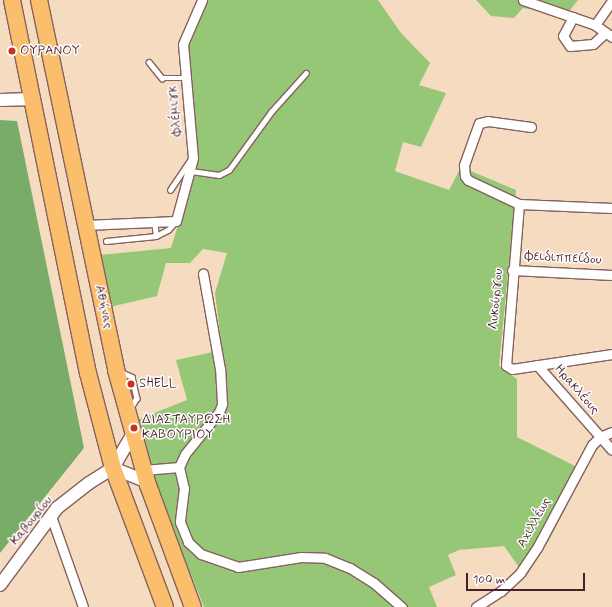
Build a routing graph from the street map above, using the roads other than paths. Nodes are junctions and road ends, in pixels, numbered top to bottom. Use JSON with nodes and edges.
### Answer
{"nodes":[{"id":1,"x":12,"y":0,"type":"edge"},
{"id":2,"x":39,"y":0,"type":"edge"},
{"id":3,"x":202,"y":0,"type":"edge"},
{"id":4,"x":523,"y":0,"type":"edge"},
{"id":5,"x":612,"y":1,"type":"edge"},
{"id":6,"x":572,"y":17,"type":"junction"},
{"id":7,"x":595,"y":25,"type":"junction"},
{"id":8,"x":609,"y":35,"type":"edge"},
{"id":9,"x":149,"y":62,"type":"dead end"},
{"id":10,"x":306,"y":73,"type":"dead end"},
{"id":11,"x":186,"y":78,"type":"junction"},
{"id":12,"x":32,"y":99,"type":"junction"},
{"id":13,"x":0,"y":100,"type":"edge"},
{"id":14,"x":531,"y":127,"type":"dead end"},
{"id":15,"x":193,"y":158,"type":"junction"},
{"id":16,"x":191,"y":171,"type":"junction"},
{"id":17,"x":170,"y":190,"type":"dead end"},
{"id":18,"x":519,"y":204,"type":"junction"},
{"id":19,"x":612,"y":208,"type":"edge"},
{"id":20,"x":176,"y":221,"type":"junction"},
{"id":21,"x":154,"y":222,"type":"junction"},
{"id":22,"x":85,"y":225,"type":"junction"},
{"id":23,"x":156,"y":236,"type":"junction"},
{"id":24,"x":106,"y":241,"type":"dead end"},
{"id":25,"x":512,"y":270,"type":"junction"},
{"id":26,"x":203,"y":274,"type":"dead end"},
{"id":27,"x":612,"y":275,"type":"edge"},
{"id":28,"x":612,"y":354,"type":"edge"},
{"id":29,"x":537,"y":365,"type":"junction"},
{"id":30,"x":612,"y":432,"type":"edge"},
{"id":31,"x":133,"y":434,"type":"junction"},
{"id":32,"x":600,"y":437,"type":"junction"},
{"id":33,"x":612,"y":450,"type":"edge"},
{"id":34,"x":179,"y":467,"type":"junction"},
{"id":35,"x":113,"y":468,"type":"junction"},
{"id":36,"x":145,"y":476,"type":"junction"},
{"id":37,"x":51,"y":516,"type":"junction"},
{"id":38,"x":0,"y":585,"type":"edge"},
{"id":39,"x":83,"y":607,"type":"edge"},
{"id":40,"x":165,"y":607,"type":"edge"},
{"id":41,"x":193,"y":607,"type":"edge"},
{"id":42,"x":402,"y":607,"type":"edge"},
{"id":43,"x":476,"y":607,"type":"edge"}],
"edges":[{"from":1,"to":12,"type":"highway"},
{"from":2,"to":22,"type":"highway","name":"Αθήνας"},
{"from":3,"to":11,"type":"street","name":"Φλέμιγκ"},
{"from":4,"to":6,"type":"street"},
{"from":5,"to":7,"type":"street"},
{"from":6,"to":7,"type":"street"},
{"from":6,"to":8,"type":"street"},
{"from":7,"to":8,"type":"street"},
{"from":9,"to":11,"type":"lane"},
{"from":10,"to":16,"type":"lane"},
{"from":11,"to":15,"type":"street","name":"Φλέμιγκ"},
{"from":12,"to":13,"type":"street"},
{"from":12,"to":35,"type":"highway"},
{"from":14,"to":18,"type":"street"},
{"from":15,"to":16,"type":"street","name":"Φλέμιγκ"},
{"from":15,"to":17,"type":"lane"},
{"from":16,"to":20,"type":"street","name":"Φλέμιγκ"},
{"from":18,"to":19,"type":"street"},
{"from":18,"to":25,"type":"street","name":"Λυκούργου"},
{"from":20,"to":21,"type":"street"},
{"from":20,"to":23,"type":"lane"},
{"from":21,"to":22,"type":"street"},
{"from":21,"to":23,"type":"lane"},
{"from":22,"to":31,"type":"highway","name":"Αθήνας"},
{"from":23,"to":24,"type":"lane"},
{"from":25,"to":27,"type":"street","name":"Φειδιππείδου"},
{"from":25,"to":29,"type":"street","name":"Λυκούργου"},
{"from":26,"to":34,"type":"street"},
{"from":28,"to":29,"type":"street"},
{"from":29,"to":32,"type":"street","name":"Ηρακλέους"},
{"from":30,"to":32,"type":"street"},
{"from":31,"to":35,"type":"street"},
{"from":31,"to":36,"type":"highway","name":"Αθήνας"},
{"from":32,"to":33,"type":"street","name":"Ηρακλέους"},
{"from":32,"to":43,"type":"street","name":"Αχιλλέως"},
{"from":34,"to":36,"type":"street"},
{"from":34,"to":42,"type":"street"},
{"from":35,"to":36,"type":"street"},
{"from":35,"to":37,"type":"street","name":"Καβουρίου"},
{"from":35,"to":40,"type":"highway"},
{"from":36,"to":41,"type":"highway","name":"Αθήνας"},
{"from":37,"to":38,"type":"street","name":"Καβουρίου"},
{"from":37,"to":39,"type":"street"}]}
